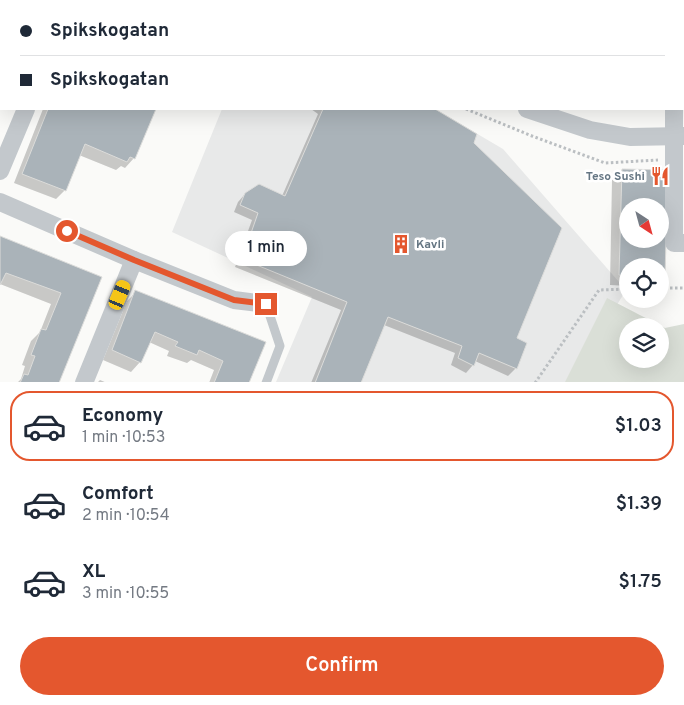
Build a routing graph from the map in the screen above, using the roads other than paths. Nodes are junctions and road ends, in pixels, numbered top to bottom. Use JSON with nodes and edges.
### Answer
{"nodes":[{"id":1,"x":26,"y":110,"type":"edge"},
{"id":2,"x":530,"y":110,"type":"edge"},
{"id":3,"x":674,"y":110,"type":"edge"},
{"id":4,"x":679,"y":137,"type":"edge"},
{"id":5,"x":0,"y":171,"type":"edge"},
{"id":6,"x":0,"y":202,"type":"edge"},
{"id":7,"x":684,"y":243,"type":"edge"},
{"id":8,"x":134,"y":260,"type":"junction"},
{"id":9,"x":266,"y":304,"type":"joint"},
{"id":10,"x":84,"y":382,"type":"edge"},
{"id":11,"x":266,"y":382,"type":"edge"}],
"edges":[{"from":1,"to":5,"type":"street"},
{"from":2,"to":4,"type":"street"},
{"from":3,"to":4,"type":"street"},
{"from":4,"to":7,"type":"street"},
{"from":6,"to":8,"type":"street"},
{"from":8,"to":9,"type":"street"},
{"from":8,"to":10,"type":"street"},
{"from":9,"to":11,"type":"lane"}]}
